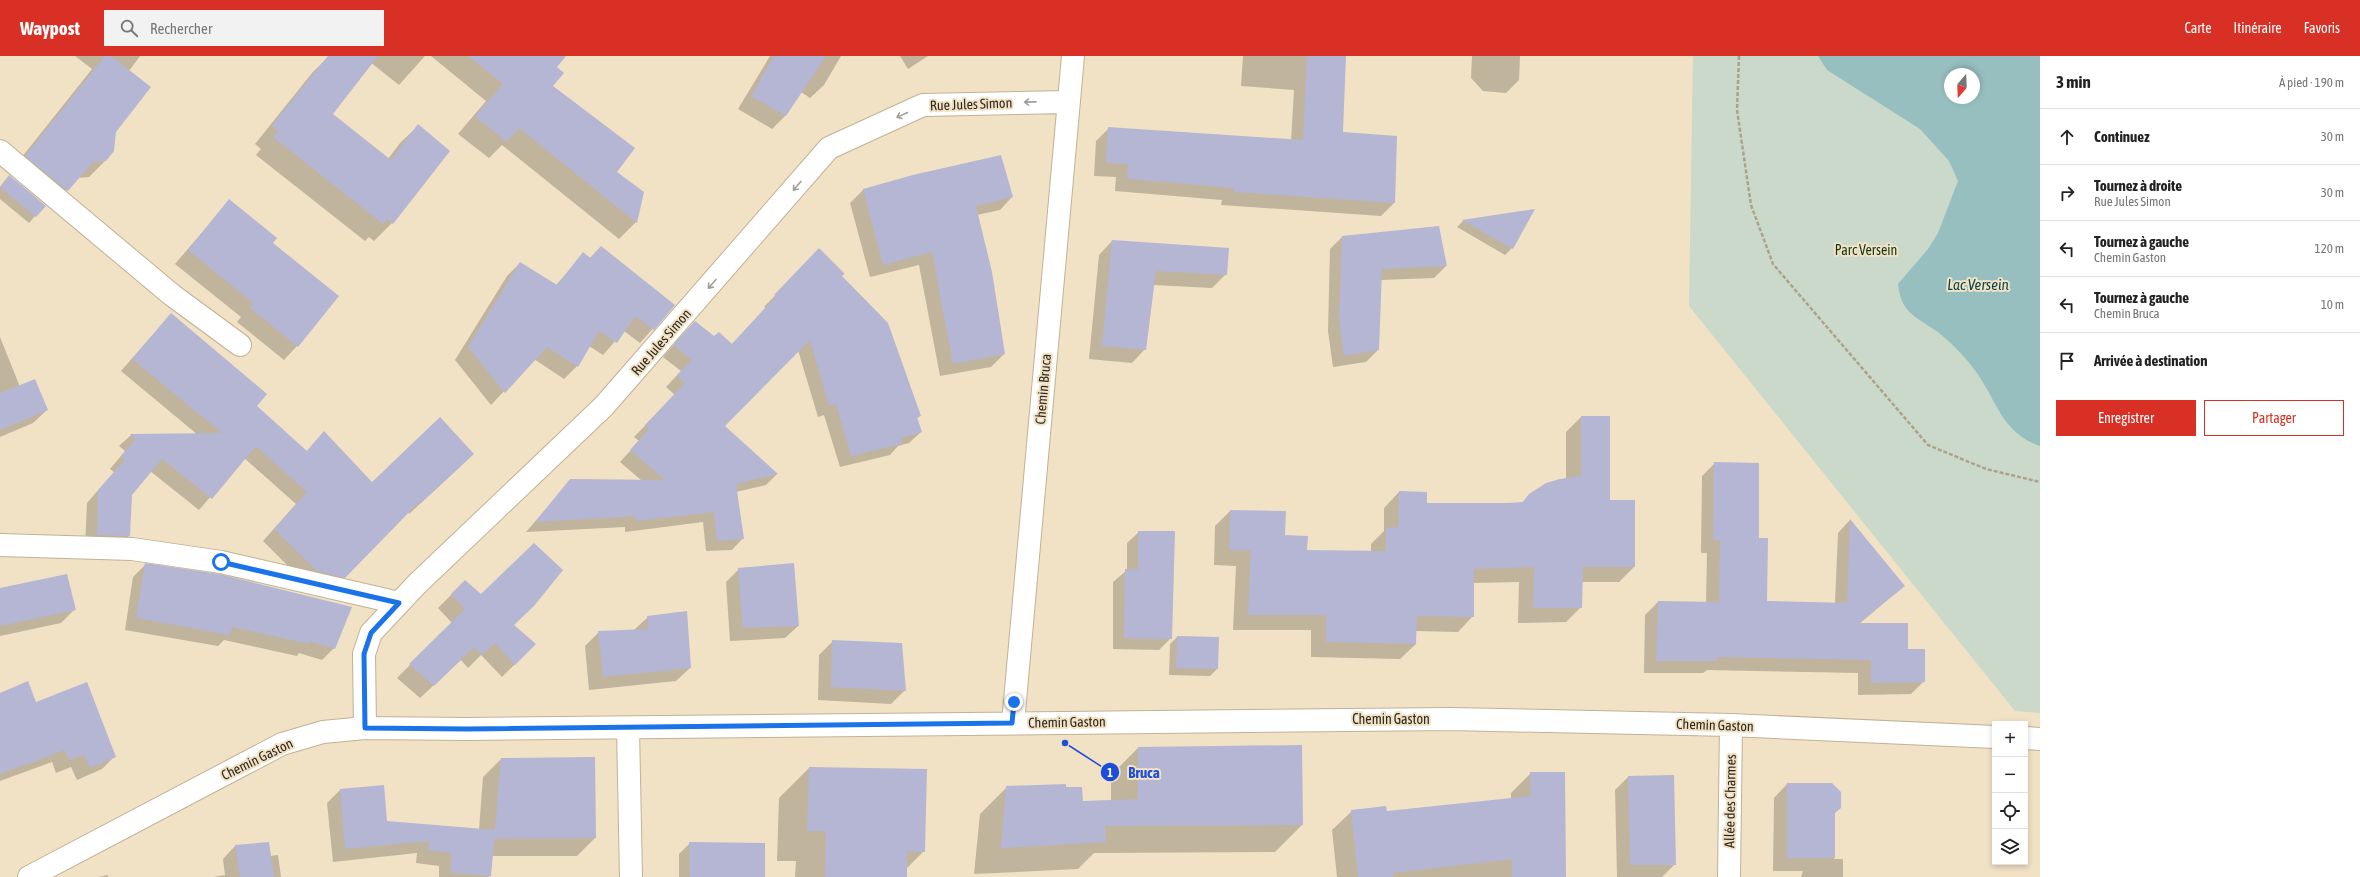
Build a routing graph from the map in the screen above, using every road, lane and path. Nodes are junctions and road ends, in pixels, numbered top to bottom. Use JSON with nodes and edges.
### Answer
{"nodes":[{"id":1,"x":1073,"y":56,"type":"edge"},
{"id":2,"x":1739,"y":56,"type":"edge"},
{"id":3,"x":1069,"y":102,"type":"junction"},
{"id":4,"x":0,"y":151,"type":"edge"},
{"id":5,"x":240,"y":345,"type":"dead end"},
{"id":6,"x":2040,"y":482,"type":"edge"},
{"id":7,"x":0,"y":545,"type":"edge"},
{"id":8,"x":399,"y":603,"type":"junction"},
{"id":9,"x":1012,"y":723,"type":"junction"},
{"id":10,"x":1731,"y":725,"type":"junction"},
{"id":11,"x":365,"y":728,"type":"junction"},
{"id":12,"x":628,"y":728,"type":"junction"},
{"id":13,"x":1992,"y":736,"type":"edge"},
{"id":14,"x":2028,"y":738,"type":"edge"},
{"id":15,"x":2040,"y":738,"type":"edge"},
{"id":16,"x":29,"y":877,"type":"edge"},
{"id":17,"x":631,"y":877,"type":"edge"},
{"id":18,"x":1729,"y":877,"type":"edge"}],
"edges":[{"from":1,"to":3,"type":"street","name":"Chemin Bruca"},
{"from":2,"to":6,"type":"path"},
{"from":3,"to":8,"type":"street","name":"Rue Jules Simon","one_way":true},
{"from":3,"to":9,"type":"street","name":"Chemin Bruca"},
{"from":4,"to":5,"type":"street"},
{"from":7,"to":8,"type":"street"},
{"from":8,"to":11,"type":"street","name":"Rue Jules Simon"},
{"from":9,"to":10,"type":"street","name":"Chemin Gaston"},
{"from":9,"to":12,"type":"street","name":"Chemin Gaston"},
{"from":10,"to":13,"type":"street","name":"Chemin Gaston"},
{"from":10,"to":18,"type":"street","name":"Allée des Charmes"},
{"from":11,"to":12,"type":"street","name":"Chemin Gaston"},
{"from":11,"to":16,"type":"street","name":"Chemin Gaston"},
{"from":12,"to":17,"type":"street"},
{"from":14,"to":15,"type":"street"}]}
